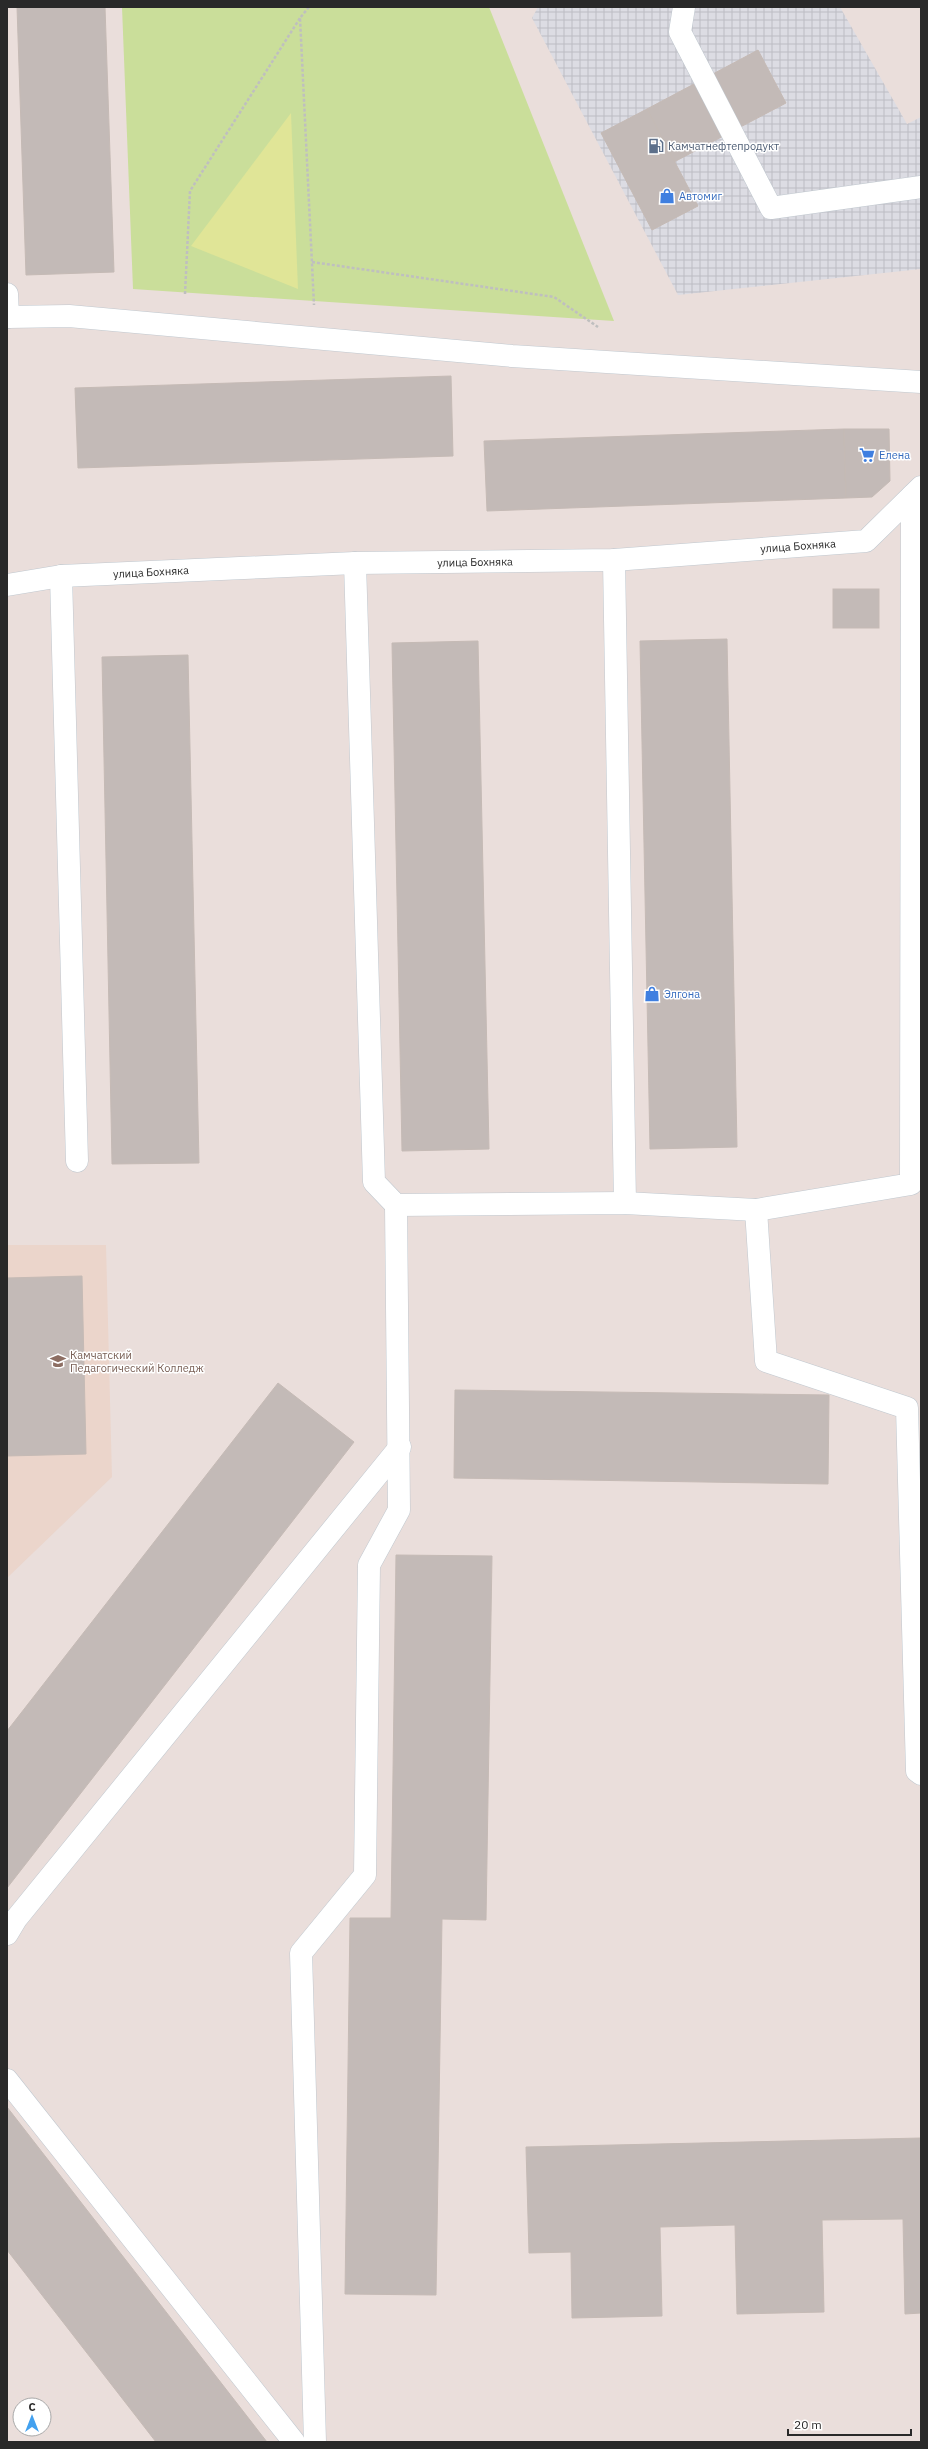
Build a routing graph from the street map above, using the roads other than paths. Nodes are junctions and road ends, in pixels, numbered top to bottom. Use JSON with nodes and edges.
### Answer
{"nodes":[{"id":1,"x":684,"y":7,"type":"edge"},
{"id":2,"x":921,"y":187,"type":"edge"},
{"id":3,"x":7,"y":294,"type":"edge"},
{"id":4,"x":8,"y":317,"type":"edge"},
{"id":5,"x":921,"y":382,"type":"edge"},
{"id":6,"x":916,"y":492,"type":"edge"},
{"id":7,"x":614,"y":560,"type":"junction"},
{"id":8,"x":355,"y":563,"type":"junction"},
{"id":9,"x":61,"y":576,"type":"junction"},
{"id":10,"x":7,"y":585,"type":"edge"},
{"id":11,"x":77,"y":1161,"type":"dead end"},
{"id":12,"x":625,"y":1203,"type":"junction"},
{"id":13,"x":396,"y":1205,"type":"junction"},
{"id":14,"x":756,"y":1210,"type":"junction"},
{"id":15,"x":400,"y":1447,"type":"junction"},
{"id":16,"x":921,"y":1774,"type":"edge"},
{"id":17,"x":7,"y":1934,"type":"edge"},
{"id":18,"x":7,"y":2080,"type":"edge"},
{"id":19,"x":294,"y":2442,"type":"edge"},
{"id":20,"x":315,"y":2442,"type":"edge"}],
"edges":[{"from":1,"to":2,"type":"street"},
{"from":3,"to":4,"type":"street"},
{"from":4,"to":5,"type":"street"},
{"from":6,"to":7,"type":"street","name":"улица Бохняка"},
{"from":6,"to":14,"type":"street"},
{"from":7,"to":8,"type":"street","name":"улица Бохняка"},
{"from":7,"to":12,"type":"street"},
{"from":8,"to":9,"type":"street","name":"улица Бохняка"},
{"from":8,"to":13,"type":"street"},
{"from":9,"to":10,"type":"street","name":"улица Бохняка"},
{"from":9,"to":11,"type":"street"},
{"from":12,"to":13,"type":"street"},
{"from":12,"to":14,"type":"street"},
{"from":13,"to":15,"type":"street"},
{"from":14,"to":16,"type":"street"},
{"from":15,"to":17,"type":"street"},
{"from":15,"to":20,"type":"street"},
{"from":18,"to":19,"type":"street"}]}
